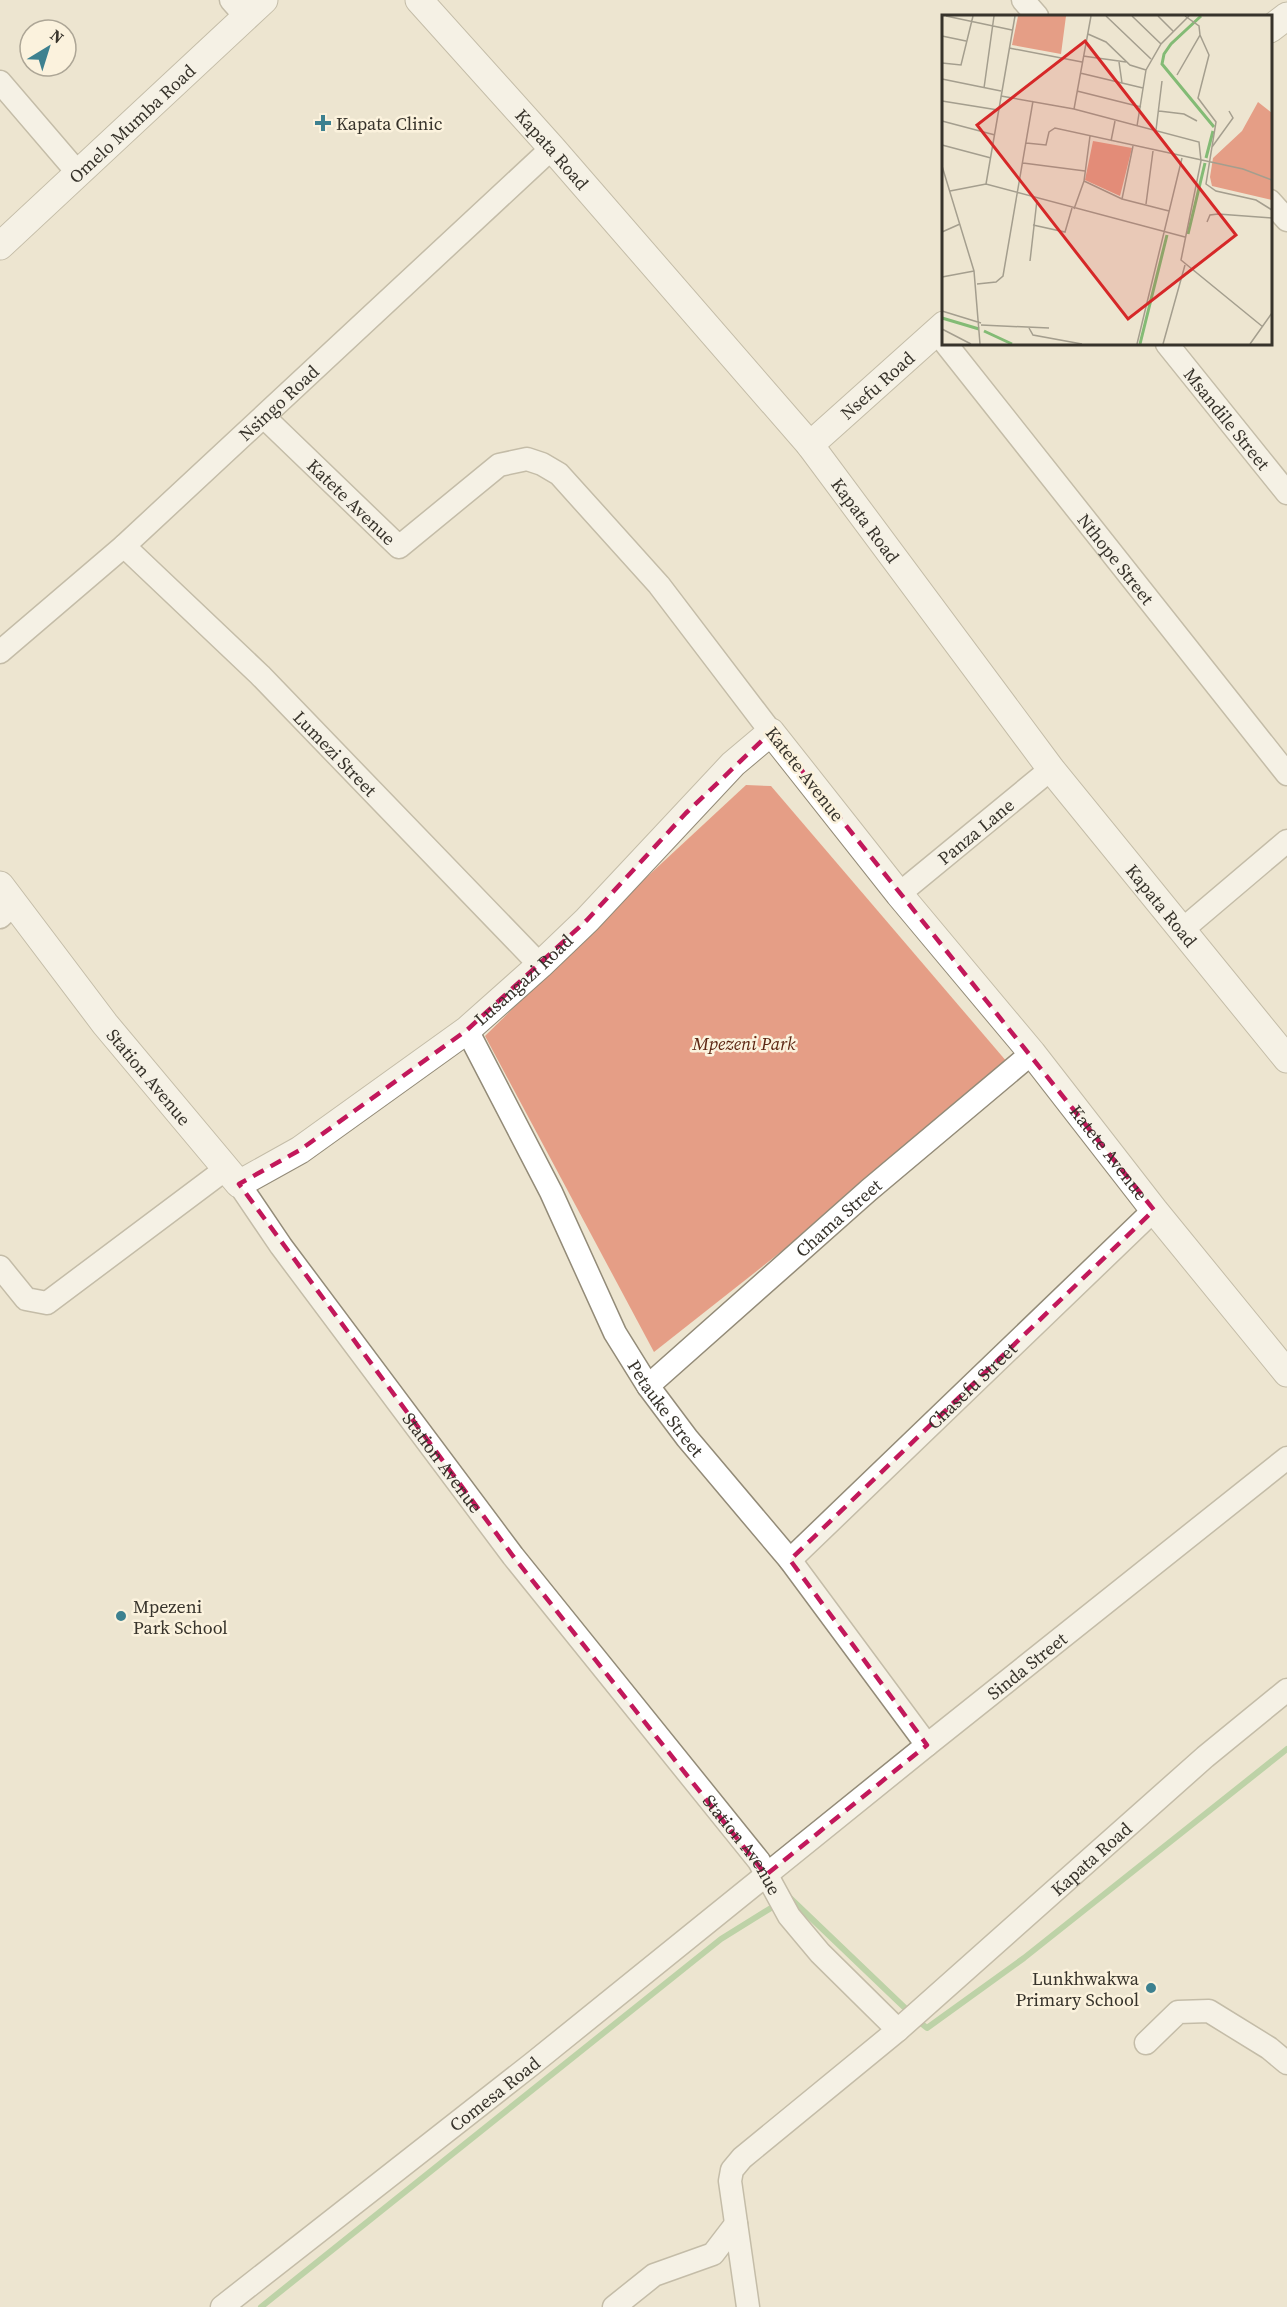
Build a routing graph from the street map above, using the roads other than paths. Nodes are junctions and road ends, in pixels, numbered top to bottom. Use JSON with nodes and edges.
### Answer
{"nodes":[{"id":1,"x":419,"y":0,"type":"edge"},
{"id":2,"x":1023,"y":0,"type":"edge"},
{"id":3,"x":247,"y":6,"type":"edge"},
{"id":4,"x":1036,"y":15,"type":"edge"},
{"id":5,"x":1287,"y":15,"type":"edge"},
{"id":6,"x":1272,"y":27,"type":"edge"},
{"id":7,"x":0,"y":82,"type":"edge"},
{"id":8,"x":552,"y":148,"type":"junction"},
{"id":9,"x":78,"y":173,"type":"junction"},
{"id":10,"x":1272,"y":203,"type":"edge"},
{"id":11,"x":1287,"y":220,"type":"edge"},
{"id":12,"x":0,"y":246,"type":"edge"},
{"id":13,"x":942,"y":335,"type":"edge"},
{"id":14,"x":950,"y":345,"type":"edge"},
{"id":15,"x":1168,"y":345,"type":"edge"},
{"id":16,"x":264,"y":417,"type":"junction"},
{"id":17,"x":810,"y":445,"type":"junction"},
{"id":18,"x":1287,"y":493,"type":"edge"},
{"id":19,"x":124,"y":546,"type":"junction"},
{"id":20,"x":0,"y":652,"type":"edge"},
{"id":21,"x":771,"y":732,"type":"junction"},
{"id":22,"x":1051,"y":769,"type":"junction"},
{"id":23,"x":1287,"y":774,"type":"edge"},
{"id":24,"x":1287,"y":841,"type":"edge"},
{"id":25,"x":900,"y":894,"type":"junction"},
{"id":26,"x":5,"y":902,"type":"edge"},
{"id":27,"x":1182,"y":930,"type":"junction"},
{"id":28,"x":540,"y":965,"type":"junction"},
{"id":29,"x":467,"y":1030,"type":"junction"},
{"id":30,"x":1032,"y":1053,"type":"junction"},
{"id":31,"x":1287,"y":1059,"type":"edge"},
{"id":32,"x":233,"y":1176,"type":"junction"},
{"id":33,"x":1155,"y":1210,"type":"junction"},
{"id":34,"x":0,"y":1267,"type":"edge"},
{"id":35,"x":1287,"y":1373,"type":"edge"},
{"id":36,"x":648,"y":1386,"type":"junction"},
{"id":37,"x":1287,"y":1458,"type":"edge"},
{"id":38,"x":790,"y":1560,"type":"junction"},
{"id":39,"x":1287,"y":1690,"type":"edge"},
{"id":40,"x":927,"y":1745,"type":"junction"},
{"id":41,"x":766,"y":1875,"type":"junction"},
{"id":42,"x":898,"y":2030,"type":"junction"},
{"id":43,"x":1146,"y":2043,"type":"dead end"},
{"id":44,"x":1287,"y":2063,"type":"edge"},
{"id":45,"x":736,"y":2224,"type":"junction"},
{"id":46,"x":222,"y":2307,"type":"edge"},
{"id":47,"x":614,"y":2307,"type":"edge"},
{"id":48,"x":748,"y":2307,"type":"edge"}],
"edges":[{"from":1,"to":8,"type":"street","name":"Kapata Road"},
{"from":2,"to":4,"type":"street"},
{"from":3,"to":9,"type":"street","name":"Omelo Mumba Road"},
{"from":5,"to":6,"type":"street"},
{"from":7,"to":9,"type":"street"},
{"from":8,"to":16,"type":"street","name":"Nsingo Road"},
{"from":8,"to":17,"type":"street","name":"Kapata Road"},
{"from":9,"to":12,"type":"street","name":"Omelo Mumba Road"},
{"from":10,"to":11,"type":"street"},
{"from":13,"to":17,"type":"street","name":"Nsefu Road"},
{"from":14,"to":23,"type":"street","name":"Nthope Street"},
{"from":15,"to":18,"type":"street","name":"Msandile Street"},
{"from":16,"to":19,"type":"street","name":"Nsingo Road"},
{"from":16,"to":21,"type":"street","name":"Katete Avenue"},
{"from":17,"to":22,"type":"street","name":"Kapata Road"},
{"from":19,"to":20,"type":"street","name":"Nsingo Road"},
{"from":19,"to":28,"type":"street","name":"Lumezi Street"},
{"from":21,"to":25,"type":"street","name":"Katete Avenue"},
{"from":21,"to":28,"type":"street","name":"Lusangazi Road"},
{"from":22,"to":25,"type":"street","name":"Panza Lane"},
{"from":22,"to":27,"type":"street","name":"Kapata Road"},
{"from":24,"to":27,"type":"street"},
{"from":25,"to":30,"type":"street","name":"Katete Avenue"},
{"from":26,"to":32,"type":"street","name":"Station Avenue"},
{"from":27,"to":31,"type":"street","name":"Kapata Road"},
{"from":28,"to":29,"type":"street","name":"Lusangazi Road"},
{"from":29,"to":32,"type":"street","name":"Lusangazi Road"},
{"from":29,"to":36,"type":"street","name":"Petauke Street"},
{"from":30,"to":33,"type":"street","name":"Katete Avenue"},
{"from":30,"to":36,"type":"street","name":"Chama Street"},
{"from":32,"to":34,"type":"street"},
{"from":32,"to":41,"type":"street","name":"Station Avenue"},
{"from":33,"to":35,"type":"street","name":"Katete Avenue"},
{"from":33,"to":38,"type":"street","name":"Chasefu Street"},
{"from":36,"to":38,"type":"street","name":"Petauke Street"},
{"from":37,"to":40,"type":"street","name":"Sinda Street"},
{"from":38,"to":40,"type":"street","name":"Petauke Street"},
{"from":39,"to":42,"type":"street","name":"Kapata Road"},
{"from":40,"to":41,"type":"street","name":"Sinda Street"},
{"from":41,"to":42,"type":"street","name":"Station Avenue"},
{"from":41,"to":46,"type":"street","name":"Comesa Road"},
{"from":42,"to":45,"type":"street","name":"Kapata Road"},
{"from":43,"to":44,"type":"street"},
{"from":45,"to":47,"type":"street"},
{"from":45,"to":48,"type":"street","name":"Kapata Road"}]}
